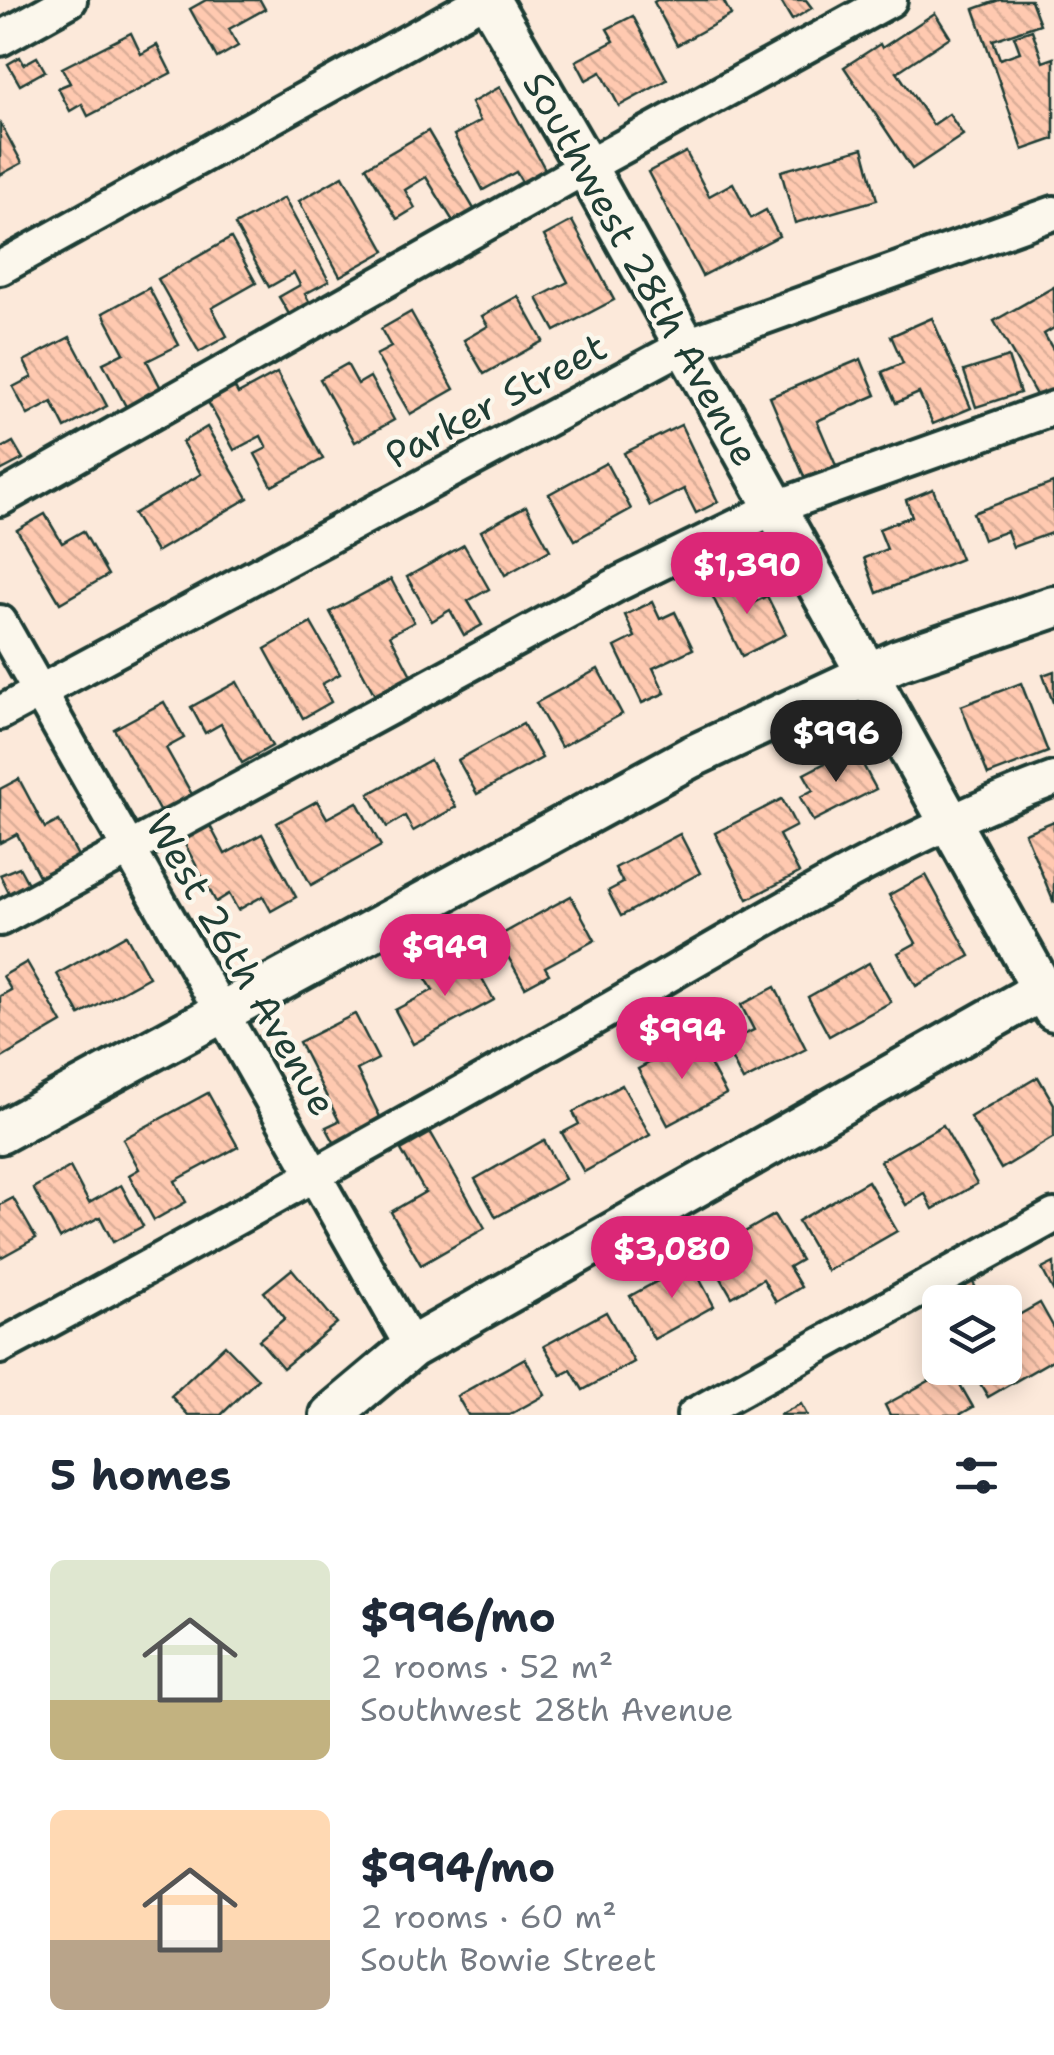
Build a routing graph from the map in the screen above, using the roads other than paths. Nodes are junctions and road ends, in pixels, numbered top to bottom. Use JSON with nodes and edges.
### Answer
{"nodes":[{"id":1,"x":70,"y":0,"type":"edge"},
{"id":2,"x":486,"y":0,"type":"edge"},
{"id":3,"x":890,"y":0,"type":"edge"},
{"id":4,"x":0,"y":39,"type":"edge"},
{"id":5,"x":586,"y":167,"type":"junction"},
{"id":6,"x":1054,"y":213,"type":"edge"},
{"id":7,"x":0,"y":268,"type":"edge"},
{"id":8,"x":684,"y":346,"type":"junction"},
{"id":9,"x":1054,"y":408,"type":"edge"},
{"id":10,"x":0,"y":499,"type":"edge"},
{"id":11,"x":774,"y":508,"type":"junction"},
{"id":12,"x":1054,"y":606,"type":"edge"},
{"id":13,"x":0,"y":622,"type":"edge"},
{"id":14,"x":866,"y":674,"type":"junction"},
{"id":15,"x":38,"y":692,"type":"junction"},
{"id":16,"x":0,"y":713,"type":"edge"},
{"id":17,"x":1054,"y":779,"type":"edge"},
{"id":18,"x":948,"y":823,"type":"junction"},
{"id":19,"x":130,"y":850,"type":"junction"},
{"id":20,"x":0,"y":920,"type":"edge"},
{"id":21,"x":1050,"y":995,"type":"edge"},
{"id":22,"x":223,"y":1013,"type":"junction"},
{"id":23,"x":0,"y":1133,"type":"edge"},
{"id":24,"x":316,"y":1176,"type":"junction"},
{"id":25,"x":1054,"y":1216,"type":"edge"},
{"id":26,"x":0,"y":1347,"type":"edge"},
{"id":27,"x":412,"y":1348,"type":"junction"},
{"id":28,"x":331,"y":1415,"type":"edge"},
{"id":29,"x":694,"y":1415,"type":"edge"}],
"edges":[{"from":1,"to":4,"type":"street"},
{"from":2,"to":5,"type":"main road","name":"Southwest 28th Avenue"},
{"from":2,"to":7,"type":"street"},
{"from":3,"to":5,"type":"street"},
{"from":5,"to":8,"type":"main road","name":"Southwest 28th Avenue"},
{"from":5,"to":10,"type":"street"},
{"from":6,"to":8,"type":"street","name":"Parker Street"},
{"from":8,"to":11,"type":"main road","name":"Southwest 28th Avenue"},
{"from":8,"to":15,"type":"street","name":"Parker Street"},
{"from":9,"to":11,"type":"street"},
{"from":11,"to":14,"type":"main road","name":"Southwest 28th Avenue"},
{"from":11,"to":19,"type":"street"},
{"from":12,"to":14,"type":"main road"},
{"from":13,"to":15,"type":"street","name":"West 26th Avenue"},
{"from":14,"to":18,"type":"main road","name":"Southwest 28th Avenue"},
{"from":14,"to":22,"type":"main road"},
{"from":15,"to":16,"type":"street","name":"Parker Street"},
{"from":15,"to":19,"type":"street","name":"West 26th Avenue"},
{"from":17,"to":18,"type":"street"},
{"from":18,"to":21,"type":"main road","name":"Southwest 28th Avenue"},
{"from":18,"to":24,"type":"street"},
{"from":19,"to":20,"type":"street"},
{"from":19,"to":22,"type":"street","name":"West 26th Avenue"},
{"from":21,"to":27,"type":"main road"},
{"from":22,"to":23,"type":"main road"},
{"from":22,"to":24,"type":"street","name":"West 26th Avenue"},
{"from":24,"to":26,"type":"street"},
{"from":24,"to":27,"type":"street","name":"West 26th Avenue"},
{"from":25,"to":29,"type":"street"},
{"from":27,"to":28,"type":"main road"}]}
